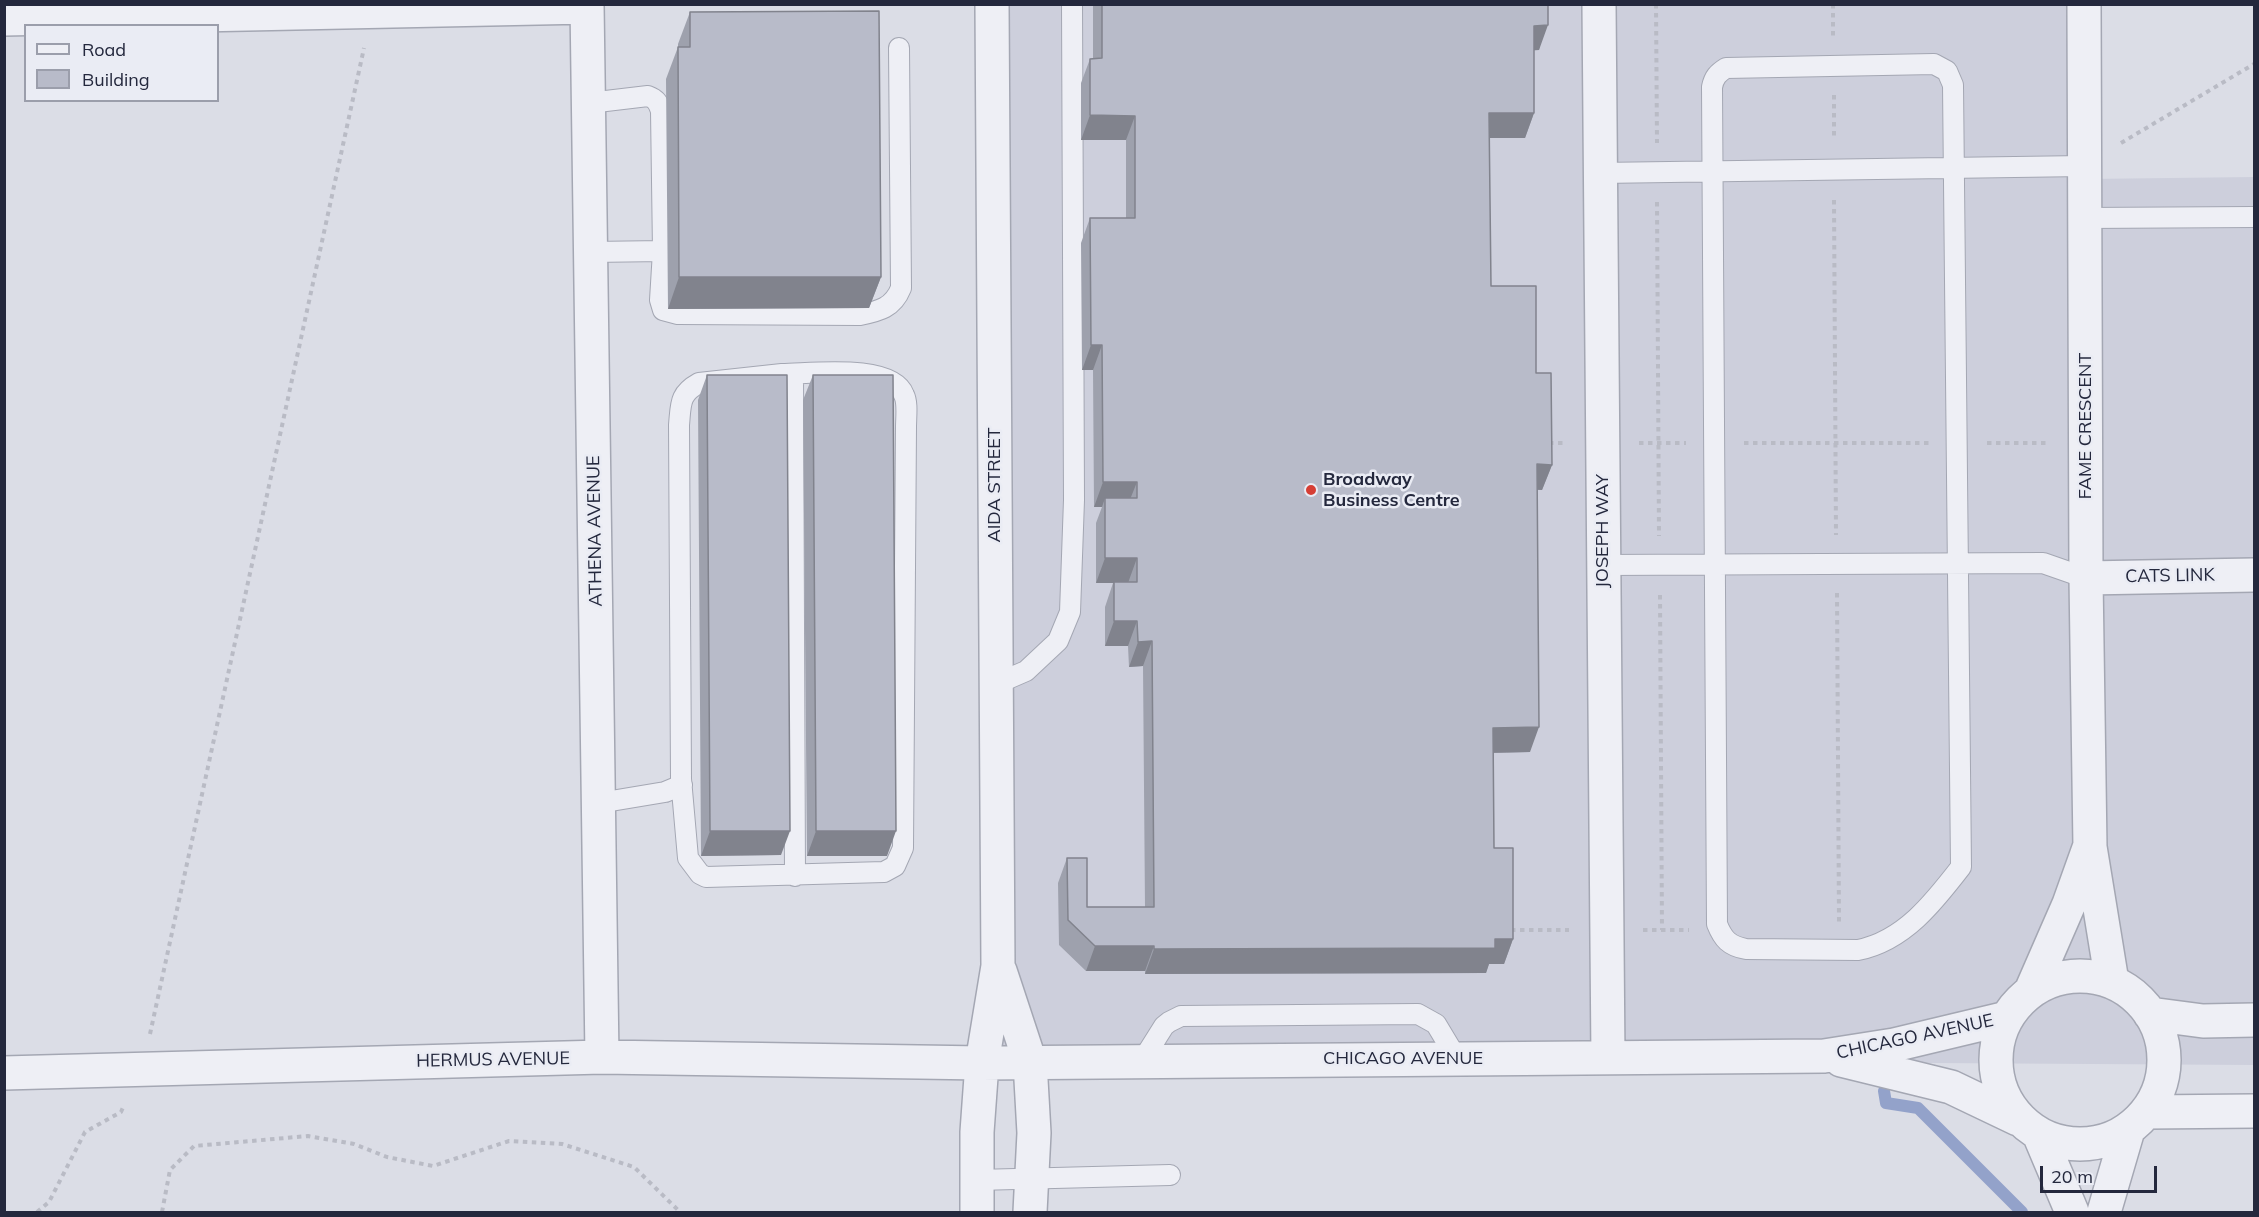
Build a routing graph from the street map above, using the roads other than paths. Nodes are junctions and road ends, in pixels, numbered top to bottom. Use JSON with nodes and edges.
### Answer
{"nodes":[{"id":1,"x":992,"y":4,"type":"edge"},
{"id":2,"x":1072,"y":4,"type":"edge"},
{"id":3,"x":1599,"y":4,"type":"edge"},
{"id":4,"x":2084,"y":4,"type":"edge"},
{"id":5,"x":587,"y":6,"type":"edge"},
{"id":6,"x":372,"y":8,"type":"edge"},
{"id":7,"x":4,"y":20,"type":"edge"},
{"id":8,"x":899,"y":48,"type":"dead end"},
{"id":9,"x":589,"y":103,"type":"junction"},
{"id":10,"x":2084,"y":166,"type":"junction"},
{"id":11,"x":1954,"y":168,"type":"junction"},
{"id":12,"x":1712,"y":170,"type":"junction"},
{"id":13,"x":1600,"y":173,"type":"junction"},
{"id":14,"x":2254,"y":217,"type":"edge"},
{"id":15,"x":2085,"y":218,"type":"junction"},
{"id":16,"x":663,"y":251,"type":"junction"},
{"id":17,"x":591,"y":252,"type":"junction"},
{"id":18,"x":793,"y":374,"type":"junction"},
{"id":19,"x":1958,"y":563,"type":"junction"},
{"id":20,"x":1714,"y":564,"type":"junction"},
{"id":21,"x":1604,"y":565,"type":"junction"},
{"id":22,"x":2254,"y":575,"type":"edge"},
{"id":23,"x":2086,"y":578,"type":"junction"},
{"id":24,"x":996,"y":684,"type":"junction"},
{"id":25,"x":682,"y":785,"type":"junction"},
{"id":26,"x":598,"y":803,"type":"junction"},
{"id":27,"x":2090,"y":847,"type":"junction"},
{"id":28,"x":795,"y":876,"type":"junction"},
{"id":29,"x":998,"y":966,"type":"junction"},
{"id":30,"x":2112,"y":982,"type":"junction"},
{"id":31,"x":2031,"y":992,"type":"junction"},
{"id":32,"x":2150,"y":1014,"type":"junction"},
{"id":33,"x":2007,"y":1018,"type":"junction"},
{"id":34,"x":2254,"y":1020,"type":"edge"},
{"id":35,"x":1824,"y":1056,"type":"junction"},
{"id":36,"x":602,"y":1057,"type":"junction"},
{"id":37,"x":1608,"y":1058,"type":"junction"},
{"id":38,"x":1457,"y":1059,"type":"junction"},
{"id":39,"x":1142,"y":1061,"type":"junction"},
{"id":40,"x":1030,"y":1062,"type":"junction"},
{"id":41,"x":982,"y":1063,"type":"junction"},
{"id":42,"x":4,"y":1073,"type":"edge"},
{"id":43,"x":2254,"y":1111,"type":"edge"},
{"id":44,"x":2138,"y":1121,"type":"junction"},
{"id":45,"x":2028,"y":1126,"type":"junction"},
{"id":46,"x":1170,"y":1175,"type":"dead end"},
{"id":47,"x":977,"y":1180,"type":"junction"},
{"id":48,"x":1032,"y":1180,"type":"junction"},
{"id":49,"x":977,"y":1212,"type":"edge"},
{"id":50,"x":1030,"y":1212,"type":"edge"},
{"id":51,"x":2072,"y":1212,"type":"edge"},
{"id":52,"x":2104,"y":1212,"type":"edge"}],
"edges":[{"from":1,"to":24,"type":"street","name":"AIDA STREET"},
{"from":2,"to":24,"type":"lane"},
{"from":3,"to":13,"type":"street","name":"JOSEPH WAY"},
{"from":4,"to":10,"type":"street","name":"FAME CRESCENT"},
{"from":5,"to":6,"type":"street"},
{"from":5,"to":9,"type":"street","name":"ATHENA AVENUE"},
{"from":6,"to":7,"type":"street"},
{"from":8,"to":16,"type":"lane"},
{"from":9,"to":16,"type":"lane"},
{"from":9,"to":17,"type":"street","name":"ATHENA AVENUE"},
{"from":10,"to":11,"type":"lane"},
{"from":10,"to":15,"type":"street","name":"FAME CRESCENT"},
{"from":11,"to":12,"type":"lane"},
{"from":11,"to":12,"type":"lane"},
{"from":11,"to":19,"type":"lane"},
{"from":12,"to":13,"type":"lane"},
{"from":12,"to":20,"type":"lane"},
{"from":13,"to":21,"type":"street","name":"JOSEPH WAY"},
{"from":14,"to":15,"type":"lane"},
{"from":15,"to":23,"type":"street","name":"FAME CRESCENT"},
{"from":16,"to":17,"type":"lane"},
{"from":17,"to":26,"type":"street","name":"ATHENA AVENUE"},
{"from":18,"to":25,"type":"lane"},
{"from":18,"to":28,"type":"lane"},
{"from":18,"to":28,"type":"lane"},
{"from":19,"to":20,"type":"lane"},
{"from":19,"to":20,"type":"lane"},
{"from":19,"to":23,"type":"lane"},
{"from":20,"to":21,"type":"lane"},
{"from":21,"to":37,"type":"street","name":"JOSEPH WAY"},
{"from":22,"to":23,"type":"street","name":"CATS LINK"},
{"from":23,"to":27,"type":"street","name":"FAME CRESCENT"},
{"from":24,"to":29,"type":"street","name":"AIDA STREET"},
{"from":25,"to":26,"type":"lane"},
{"from":25,"to":28,"type":"lane"},
{"from":26,"to":36,"type":"street","name":"ATHENA AVENUE"},
{"from":27,"to":30,"type":"street","name":"FAME CRESCENT"},
{"from":27,"to":31,"type":"street","name":"FAME CRESCENT"},
{"from":29,"to":40,"type":"street","name":"AIDA STREET"},
{"from":29,"to":41,"type":"street","name":"AIDA STREET"},
{"from":30,"to":31,"type":"street"},
{"from":30,"to":32,"type":"street"},
{"from":31,"to":33,"type":"street"},
{"from":32,"to":34,"type":"street"},
{"from":32,"to":44,"type":"street"},
{"from":33,"to":35,"type":"street","name":"CHICAGO AVENUE"},
{"from":33,"to":45,"type":"street"},
{"from":35,"to":37,"type":"street","name":"CHICAGO AVENUE"},
{"from":35,"to":45,"type":"street","name":"CHICAGO AVENUE"},
{"from":36,"to":41,"type":"street","name":"HERMUS AVENUE"},
{"from":36,"to":42,"type":"street","name":"HERMUS AVENUE"},
{"from":37,"to":38,"type":"street","name":"CHICAGO AVENUE"},
{"from":38,"to":39,"type":"street","name":"CHICAGO AVENUE"},
{"from":38,"to":39,"type":"lane"},
{"from":39,"to":40,"type":"street","name":"CHICAGO AVENUE"},
{"from":40,"to":41,"type":"street","name":"CHICAGO AVENUE"},
{"from":40,"to":48,"type":"street","name":"AIDA STREET"},
{"from":41,"to":47,"type":"street","name":"AIDA STREET"},
{"from":43,"to":44,"type":"street"},
{"from":44,"to":45,"type":"street"},
{"from":44,"to":52,"type":"street"},
{"from":45,"to":51,"type":"street"},
{"from":46,"to":48,"type":"lane"},
{"from":47,"to":48,"type":"lane"},
{"from":47,"to":49,"type":"street","name":"AIDA STREET"},
{"from":48,"to":50,"type":"street","name":"AIDA STREET"}]}
